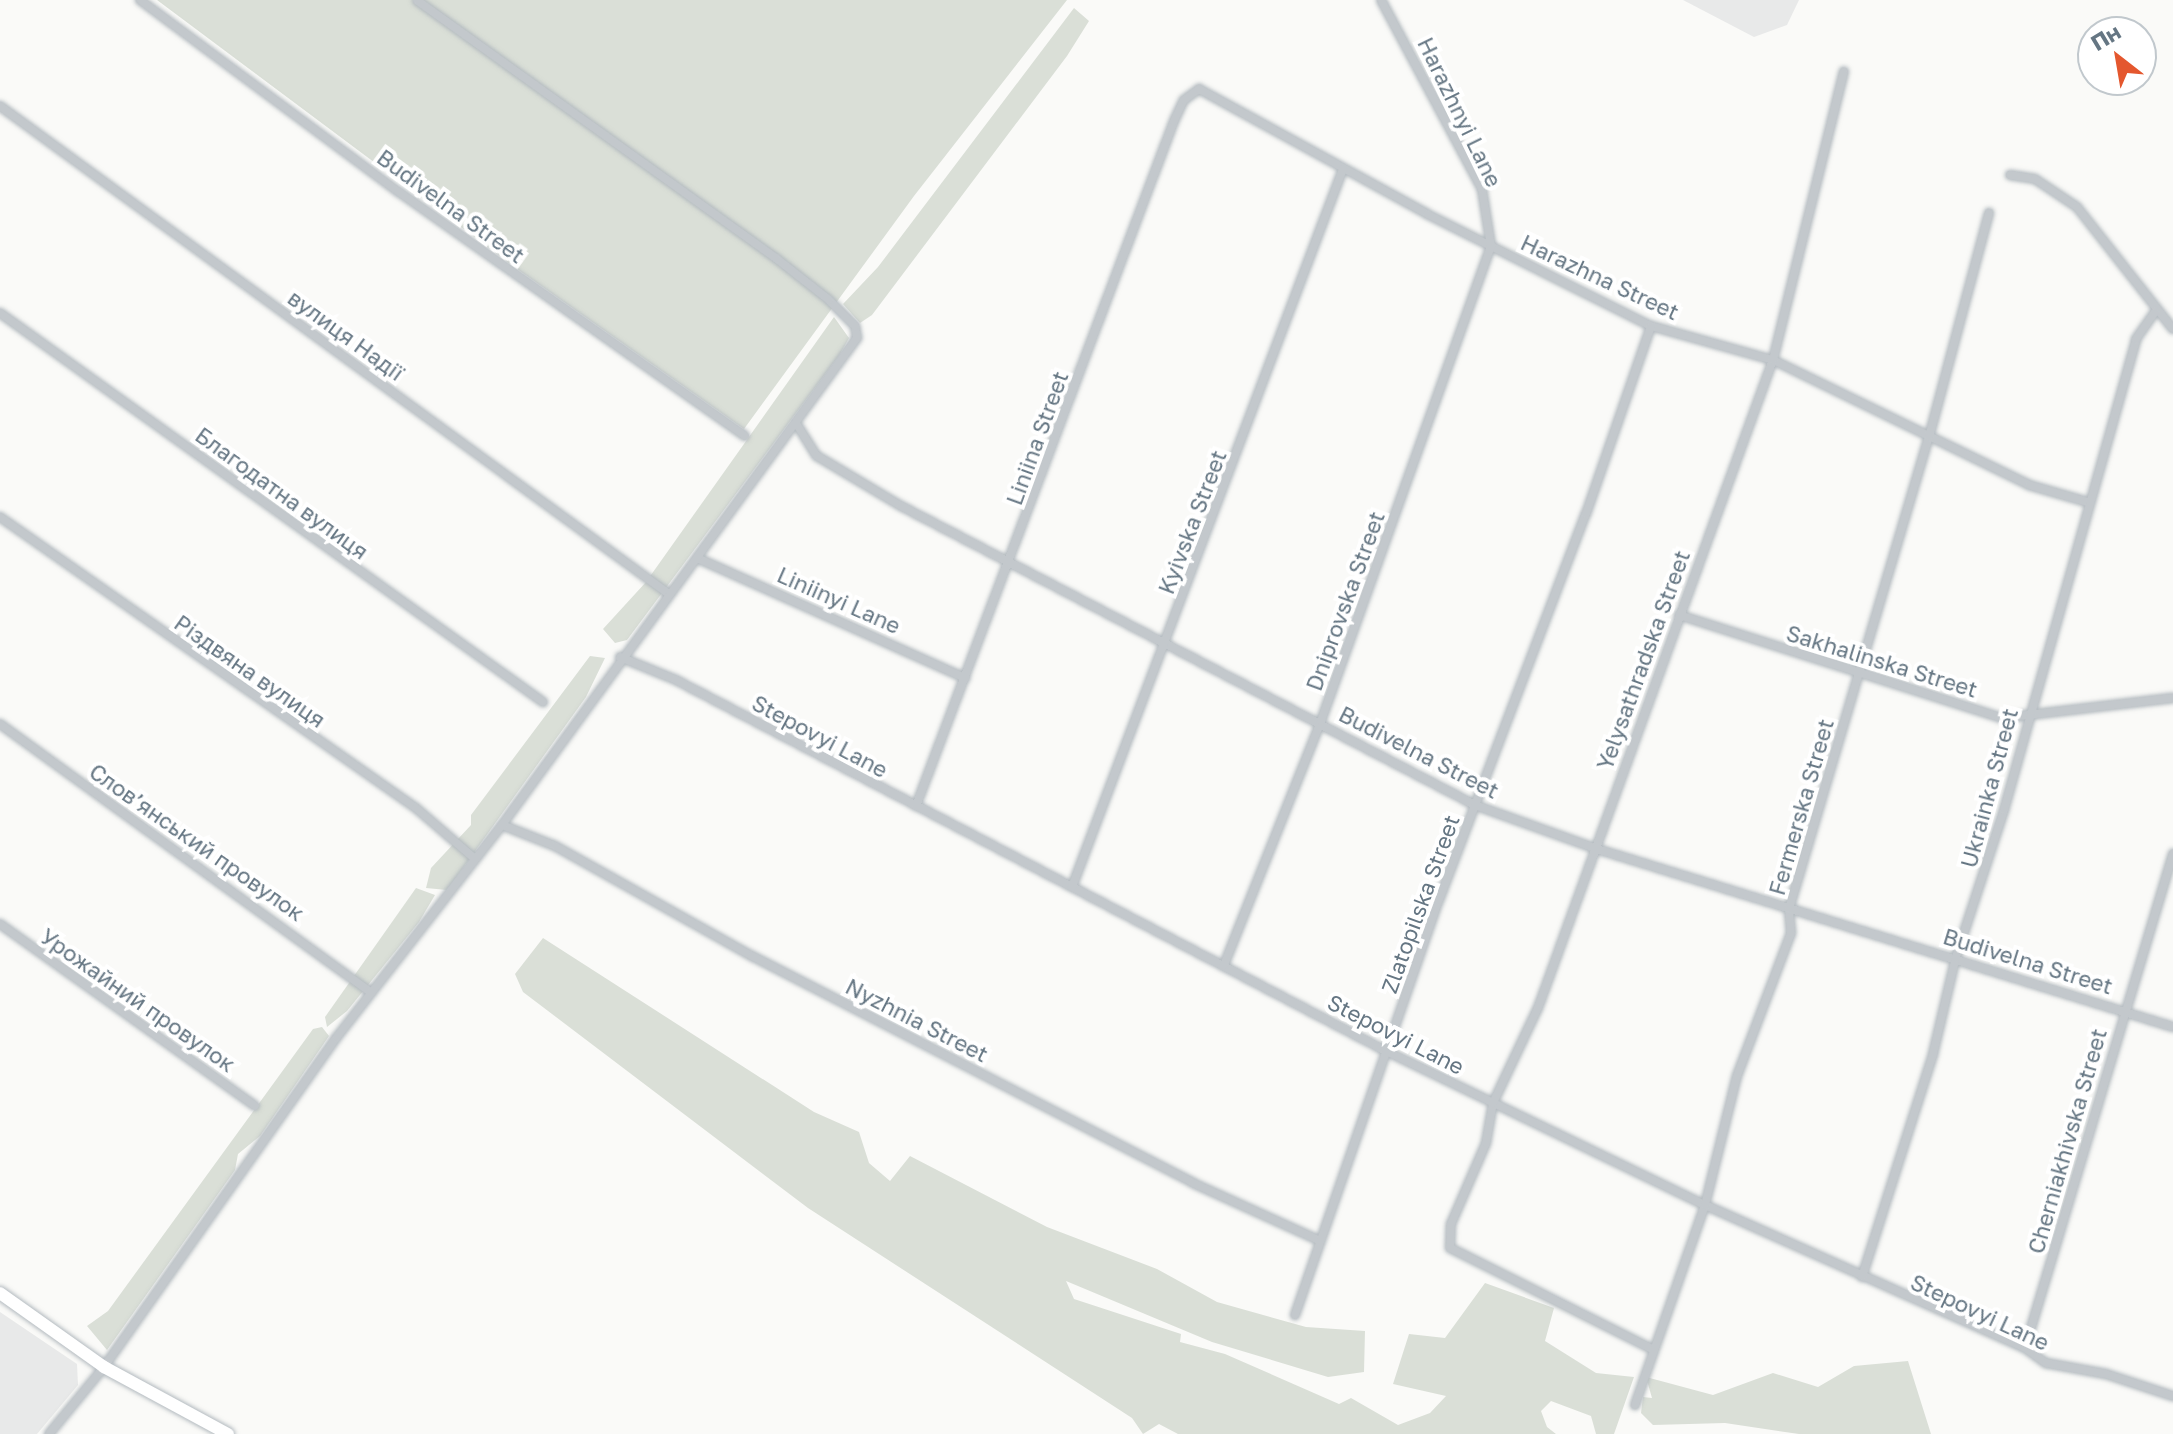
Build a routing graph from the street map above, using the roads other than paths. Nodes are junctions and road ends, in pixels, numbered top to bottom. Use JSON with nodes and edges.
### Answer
{"nodes":[{"id":1,"x":140,"y":0,"type":"edge"},
{"id":2,"x":417,"y":0,"type":"edge"},
{"id":3,"x":1381,"y":0,"type":"edge"},
{"id":4,"x":1844,"y":72,"type":"dead end"},
{"id":5,"x":1199,"y":89,"type":"joint"},
{"id":6,"x":0,"y":106,"type":"edge"},
{"id":7,"x":1343,"y":169,"type":"junction"},
{"id":8,"x":2010,"y":175,"type":"dead end"},
{"id":9,"x":1989,"y":213,"type":"dead end"},
{"id":10,"x":1491,"y":246,"type":"junction"},
{"id":11,"x":2155,"y":312,"type":"junction"},
{"id":12,"x":0,"y":313,"type":"edge"},
{"id":13,"x":1651,"y":326,"type":"junction"},
{"id":14,"x":2173,"y":329,"type":"edge"},
{"id":15,"x":1773,"y":360,"type":"junction"},
{"id":16,"x":796,"y":423,"type":"junction"},
{"id":17,"x":745,"y":436,"type":"dead end"},
{"id":18,"x":1929,"y":437,"type":"junction"},
{"id":19,"x":2087,"y":502,"type":"junction"},
{"id":20,"x":0,"y":517,"type":"edge"},
{"id":21,"x":697,"y":558,"type":"junction"},
{"id":22,"x":1010,"y":563,"type":"junction"},
{"id":23,"x":669,"y":594,"type":"junction"},
{"id":24,"x":1679,"y":615,"type":"junction"},
{"id":25,"x":1166,"y":642,"type":"junction"},
{"id":26,"x":620,"y":657,"type":"junction"},
{"id":27,"x":1859,"y":674,"type":"junction"},
{"id":28,"x":965,"y":678,"type":"junction"},
{"id":29,"x":2173,"y":698,"type":"edge"},
{"id":30,"x":543,"y":702,"type":"dead end"},
{"id":31,"x":2027,"y":715,"type":"junction"},
{"id":32,"x":1321,"y":721,"type":"junction"},
{"id":33,"x":0,"y":724,"type":"edge"},
{"id":34,"x":1475,"y":805,"type":"junction"},
{"id":35,"x":916,"y":806,"type":"junction"},
{"id":36,"x":502,"y":825,"type":"junction"},
{"id":37,"x":1597,"y":849,"type":"junction"},
{"id":38,"x":2173,"y":854,"type":"edge"},
{"id":39,"x":475,"y":859,"type":"junction"},
{"id":40,"x":1072,"y":887,"type":"junction"},
{"id":41,"x":1789,"y":909,"type":"junction"},
{"id":42,"x":0,"y":924,"type":"edge"},
{"id":43,"x":1956,"y":957,"type":"junction"},
{"id":44,"x":1224,"y":965,"type":"junction"},
{"id":45,"x":371,"y":993,"type":"junction"},
{"id":46,"x":2124,"y":1010,"type":"junction"},
{"id":47,"x":2173,"y":1027,"type":"edge"},
{"id":48,"x":1388,"y":1052,"type":"junction"},
{"id":49,"x":1493,"y":1103,"type":"junction"},
{"id":50,"x":255,"y":1106,"type":"dead end"},
{"id":51,"x":1705,"y":1205,"type":"junction"},
{"id":52,"x":1320,"y":1241,"type":"junction"},
{"id":53,"x":1862,"y":1277,"type":"junction"},
{"id":54,"x":0,"y":1293,"type":"edge"},
{"id":55,"x":1295,"y":1315,"type":"dead end"},
{"id":56,"x":2025,"y":1348,"type":"junction"},
{"id":57,"x":1652,"y":1349,"type":"junction"},
{"id":58,"x":104,"y":1367,"type":"junction"},
{"id":59,"x":2173,"y":1396,"type":"edge"},
{"id":60,"x":1635,"y":1405,"type":"dead end"},
{"id":61,"x":49,"y":1434,"type":"edge"},
{"id":62,"x":228,"y":1434,"type":"edge"}],
"edges":[{"from":1,"to":17,"type":"street","name":"Budivelna Street"},
{"from":2,"to":16,"type":"street"},
{"from":3,"to":10,"type":"street","name":"Harazhnyi Lane"},
{"from":4,"to":15,"type":"street","name":"Yelysathradska Street"},
{"from":5,"to":7,"type":"street","name":"Harazhna Street"},
{"from":5,"to":22,"type":"street","name":"Liniina Street"},
{"from":6,"to":23,"type":"street","name":"вулиця Надії"},
{"from":7,"to":10,"type":"street","name":"Harazhna Street"},
{"from":7,"to":25,"type":"street","name":"Kyivska Street"},
{"from":8,"to":11,"type":"street"},
{"from":9,"to":18,"type":"street","name":"Fermerska Street"},
{"from":10,"to":13,"type":"street","name":"Harazhna Street"},
{"from":10,"to":32,"type":"street","name":"Dniprovska Street"},
{"from":11,"to":14,"type":"street"},
{"from":11,"to":19,"type":"street","name":"Ukrainka Street"},
{"from":12,"to":30,"type":"street","name":"Благодатна вулиця"},
{"from":13,"to":15,"type":"street","name":"Harazhna Street"},
{"from":13,"to":34,"type":"street","name":"Zlatopilska Street"},
{"from":15,"to":18,"type":"street","name":"Harazhna Street"},
{"from":15,"to":24,"type":"street","name":"Yelysathradska Street"},
{"from":16,"to":21,"type":"street"},
{"from":16,"to":22,"type":"street","name":"Budivelna Street"},
{"from":18,"to":19,"type":"street","name":"Harazhna Street"},
{"from":18,"to":27,"type":"street","name":"Fermerska Street"},
{"from":19,"to":31,"type":"street","name":"Ukrainka Street"},
{"from":20,"to":39,"type":"street","name":"Різдвяна вулиця"},
{"from":21,"to":23,"type":"street"},
{"from":21,"to":28,"type":"street","name":"Liniinyi Lane"},
{"from":22,"to":25,"type":"street","name":"Budivelna Street"},
{"from":22,"to":28,"type":"street","name":"Liniina Street"},
{"from":23,"to":26,"type":"street"},
{"from":24,"to":27,"type":"street","name":"Sakhalinska Street"},
{"from":24,"to":37,"type":"street","name":"Yelysathradska Street"},
{"from":25,"to":32,"type":"street","name":"Budivelna Street"},
{"from":25,"to":40,"type":"street","name":"Kyivska Street"},
{"from":26,"to":35,"type":"street","name":"Stepovyi Lane"},
{"from":26,"to":36,"type":"street"},
{"from":27,"to":31,"type":"street","name":"Sakhalinska Street"},
{"from":27,"to":41,"type":"street","name":"Fermerska Street"},
{"from":28,"to":35,"type":"street","name":"Liniina Street"},
{"from":29,"to":31,"type":"street","name":"Sakhalinska Street"},
{"from":31,"to":43,"type":"street","name":"Ukrainka Street"},
{"from":32,"to":34,"type":"street","name":"Budivelna Street"},
{"from":32,"to":44,"type":"street","name":"Dniprovska Street"},
{"from":33,"to":45,"type":"street","name":"Словʼянський провулок"},
{"from":34,"to":37,"type":"street","name":"Budivelna Street"},
{"from":34,"to":48,"type":"street","name":"Zlatopilska Street"},
{"from":35,"to":40,"type":"street","name":"Stepovyi Lane"},
{"from":36,"to":39,"type":"street"},
{"from":36,"to":52,"type":"street","name":"Nyzhnia Street"},
{"from":37,"to":41,"type":"street","name":"Budivelna Street"},
{"from":37,"to":49,"type":"street","name":"Yelysathradska Street"},
{"from":38,"to":46,"type":"street","name":"Cherniakhivska Street"},
{"from":39,"to":45,"type":"street"},
{"from":40,"to":44,"type":"street","name":"Stepovyi Lane"},
{"from":41,"to":43,"type":"street","name":"Budivelna Street"},
{"from":41,"to":51,"type":"street","name":"Fermerska Street"},
{"from":42,"to":50,"type":"street","name":"Урожайний провулок"},
{"from":43,"to":46,"type":"street","name":"Budivelna Street"},
{"from":43,"to":53,"type":"street","name":"Ukrainka Street"},
{"from":44,"to":48,"type":"street","name":"Stepovyi Lane"},
{"from":45,"to":58,"type":"street"},
{"from":46,"to":47,"type":"street","name":"Budivelna Street"},
{"from":46,"to":56,"type":"street","name":"Cherniakhivska Street"},
{"from":48,"to":49,"type":"street","name":"Stepovyi Lane"},
{"from":48,"to":52,"type":"street","name":"Zlatopilska Street"},
{"from":49,"to":51,"type":"street","name":"Stepovyi Lane"},
{"from":49,"to":57,"type":"street","name":"Yelysathradska Street"},
{"from":51,"to":53,"type":"street","name":"Stepovyi Lane"},
{"from":51,"to":57,"type":"street","name":"Fermerska Street"},
{"from":52,"to":55,"type":"street","name":"Zlatopilska Street"},
{"from":53,"to":56,"type":"street","name":"Stepovyi Lane"},
{"from":54,"to":58,"type":"street"},
{"from":56,"to":59,"type":"street","name":"Stepovyi Lane"},
{"from":57,"to":60,"type":"street","name":"Fermerska Street"},
{"from":58,"to":61,"type":"street"},
{"from":58,"to":62,"type":"street"}]}
